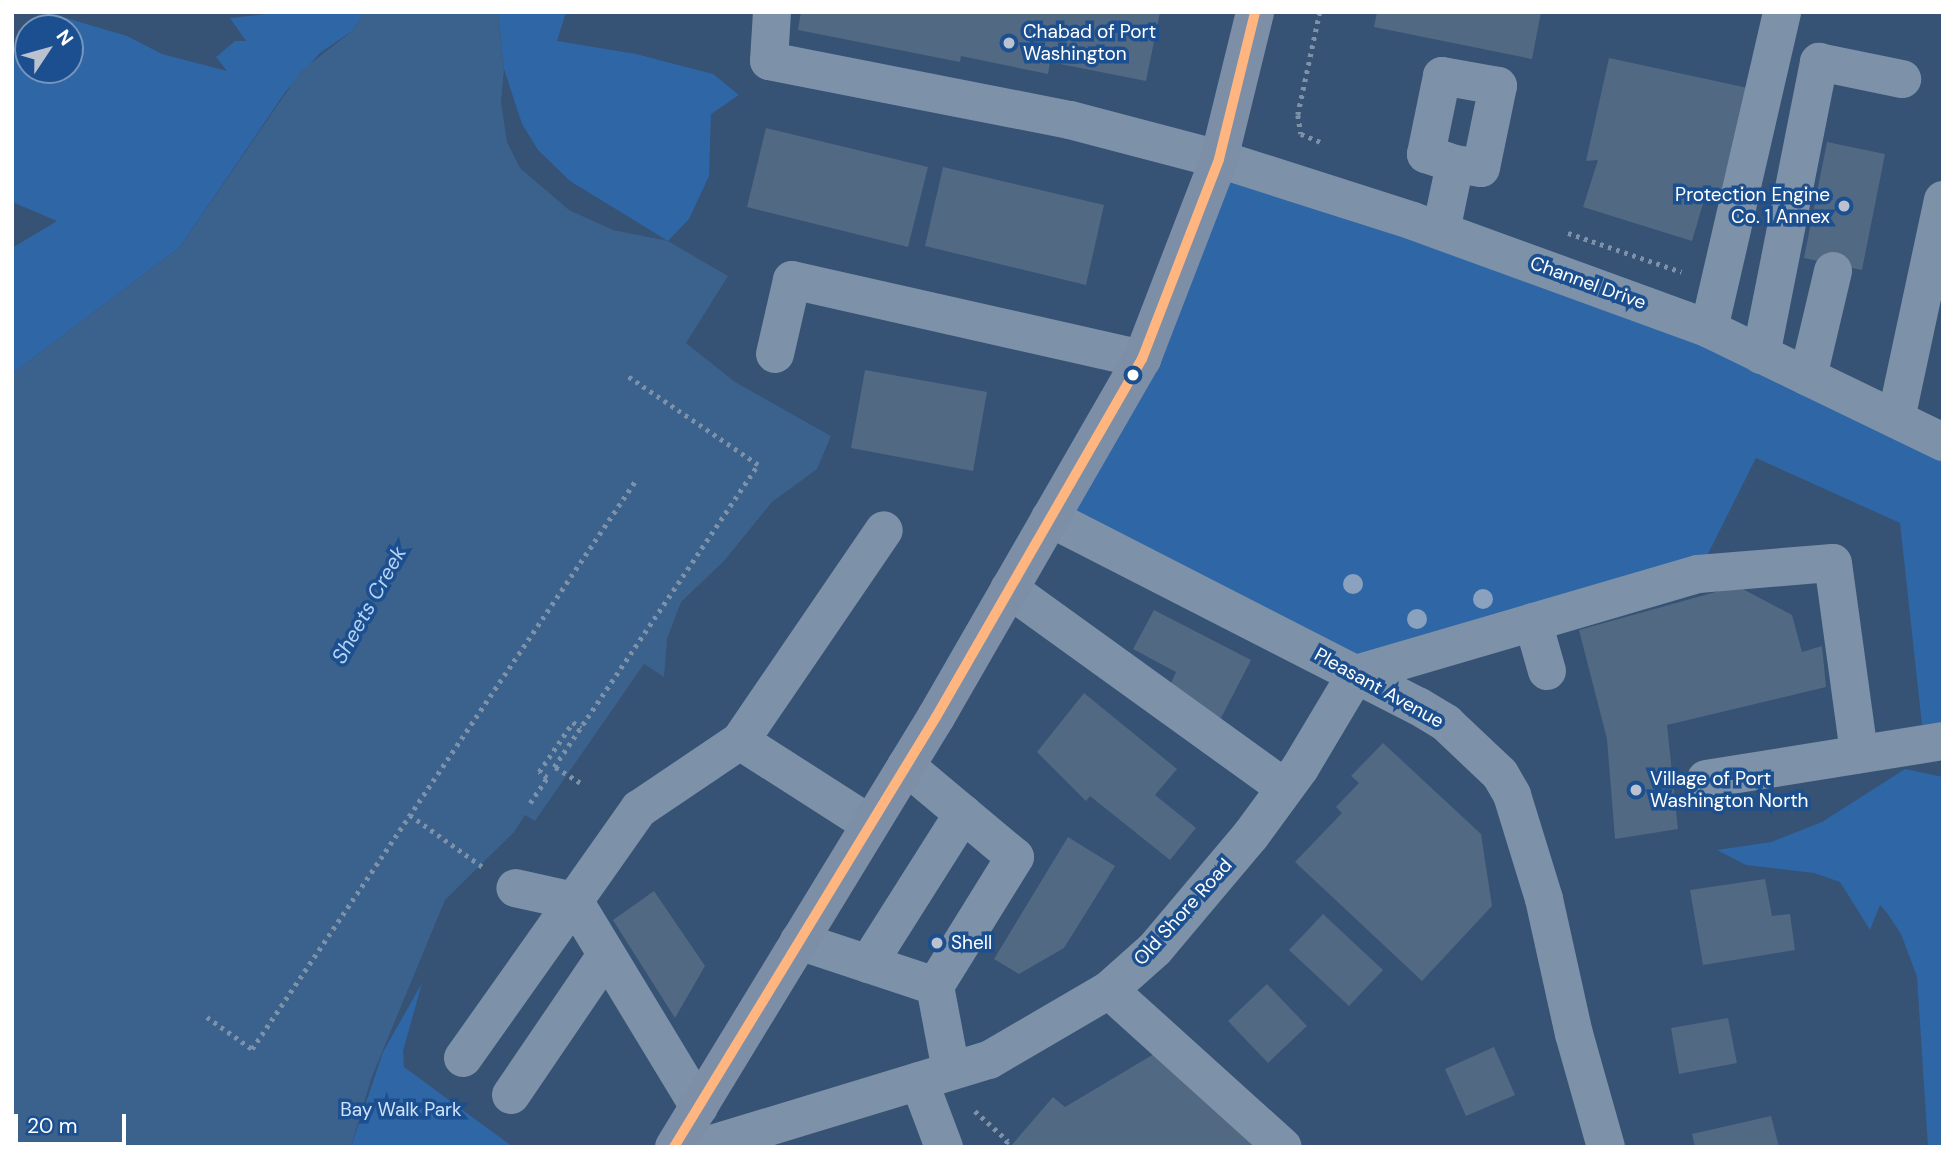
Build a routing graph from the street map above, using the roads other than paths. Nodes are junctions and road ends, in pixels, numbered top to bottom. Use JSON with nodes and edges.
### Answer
{"nodes":[{"id":1,"x":772,"y":12,"type":"edge"},
{"id":2,"x":1255,"y":12,"type":"edge"},
{"id":3,"x":1782,"y":12,"type":"edge"},
{"id":4,"x":1902,"y":79,"type":"dead end"},
{"id":5,"x":1219,"y":159,"type":"junction"},
{"id":6,"x":1455,"y":164,"type":"dead end"},
{"id":7,"x":1943,"y":201,"type":"edge"},
{"id":8,"x":1441,"y":231,"type":"junction"},
{"id":9,"x":1833,"y":271,"type":"dead end"},
{"id":10,"x":1709,"y":329,"type":"junction"},
{"id":11,"x":775,"y":354,"type":"dead end"},
{"id":12,"x":1761,"y":355,"type":"junction"},
{"id":13,"x":1142,"y":359,"type":"junction"},
{"id":14,"x":1808,"y":377,"type":"junction"},
{"id":15,"x":1896,"y":419,"type":"junction"},
{"id":16,"x":1943,"y":442,"type":"edge"},
{"id":17,"x":1050,"y":518,"type":"junction"},
{"id":18,"x":884,"y":530,"type":"dead end"},
{"id":19,"x":1009,"y":589,"type":"junction"},
{"id":20,"x":1533,"y":622,"type":"junction"},
{"id":21,"x":1547,"y":671,"type":"dead end"},
{"id":22,"x":1356,"y":674,"type":"junction"},
{"id":23,"x":740,"y":741,"type":"junction"},
{"id":24,"x":1943,"y":741,"type":"edge"},
{"id":25,"x":1859,"y":754,"type":"junction"},
{"id":26,"x":906,"y":766,"type":"junction"},
{"id":27,"x":1706,"y":779,"type":"dead end"},
{"id":28,"x":1286,"y":788,"type":"junction"},
{"id":29,"x":963,"y":814,"type":"junction"},
{"id":30,"x":870,"y":824,"type":"junction"},
{"id":31,"x":515,"y":888,"type":"road end"},
{"id":32,"x":573,"y":901,"type":"junction"},
{"id":33,"x":799,"y":941,"type":"junction"},
{"id":34,"x":606,"y":956,"type":"junction"},
{"id":35,"x":868,"y":964,"type":"junction"},
{"id":36,"x":935,"y":986,"type":"junction"},
{"id":37,"x":1109,"y":990,"type":"junction"},
{"id":38,"x":463,"y":1058,"type":"dead end"},
{"id":39,"x":935,"y":1076,"type":"junction"},
{"id":40,"x":510,"y":1095,"type":"dead end"},
{"id":41,"x":699,"y":1107,"type":"junction"},
{"id":42,"x":674,"y":1147,"type":"edge"},
{"id":43,"x":702,"y":1147,"type":"edge"},
{"id":44,"x":944,"y":1147,"type":"edge"},
{"id":45,"x":1283,"y":1147,"type":"edge"},
{"id":46,"x":1606,"y":1147,"type":"edge"}],
"edges":[{"from":1,"to":5,"type":"street","name":"Channel Drive"},
{"from":2,"to":5,"type":"main road"},
{"from":3,"to":10,"type":"street"},
{"from":4,"to":12,"type":"street"},
{"from":5,"to":8,"type":"street","name":"Channel Drive"},
{"from":5,"to":13,"type":"main road"},
{"from":6,"to":8,"type":"street"},
{"from":7,"to":15,"type":"street"},
{"from":8,"to":10,"type":"street","name":"Channel Drive"},
{"from":9,"to":14,"type":"street"},
{"from":10,"to":12,"type":"street","name":"Channel Drive"},
{"from":11,"to":13,"type":"street"},
{"from":12,"to":14,"type":"street","name":"Channel Drive"},
{"from":13,"to":17,"type":"main road"},
{"from":14,"to":15,"type":"street","name":"Channel Drive"},
{"from":15,"to":16,"type":"street","name":"Channel Drive"},
{"from":17,"to":19,"type":"main road"},
{"from":17,"to":22,"type":"street","name":"Pleasant Avenue"},
{"from":18,"to":23,"type":"street"},
{"from":19,"to":26,"type":"main road"},
{"from":19,"to":28,"type":"street"},
{"from":20,"to":21,"type":"street"},
{"from":20,"to":22,"type":"street"},
{"from":20,"to":25,"type":"street"},
{"from":22,"to":28,"type":"street","name":"Old Shore Road"},
{"from":22,"to":46,"type":"street","name":"Pleasant Avenue"},
{"from":23,"to":30,"type":"street"},
{"from":23,"to":32,"type":"street"},
{"from":24,"to":25,"type":"street"},
{"from":25,"to":27,"type":"street"},
{"from":26,"to":29,"type":"street"},
{"from":26,"to":30,"type":"main road"},
{"from":28,"to":37,"type":"street","name":"Old Shore Road"},
{"from":29,"to":35,"type":"street"},
{"from":29,"to":36,"type":"street"},
{"from":30,"to":33,"type":"main road"},
{"from":31,"to":32,"type":"street"},
{"from":32,"to":34,"type":"street"},
{"from":32,"to":38,"type":"street"},
{"from":33,"to":35,"type":"street"},
{"from":33,"to":41,"type":"main road"},
{"from":34,"to":40,"type":"street"},
{"from":34,"to":41,"type":"street"},
{"from":35,"to":36,"type":"street"},
{"from":36,"to":39,"type":"street"},
{"from":37,"to":39,"type":"street","name":"Old Shore Road"},
{"from":37,"to":45,"type":"street"},
{"from":39,"to":43,"type":"street","name":"Old Shore Road"},
{"from":39,"to":44,"type":"street"},
{"from":41,"to":42,"type":"main road"}]}
